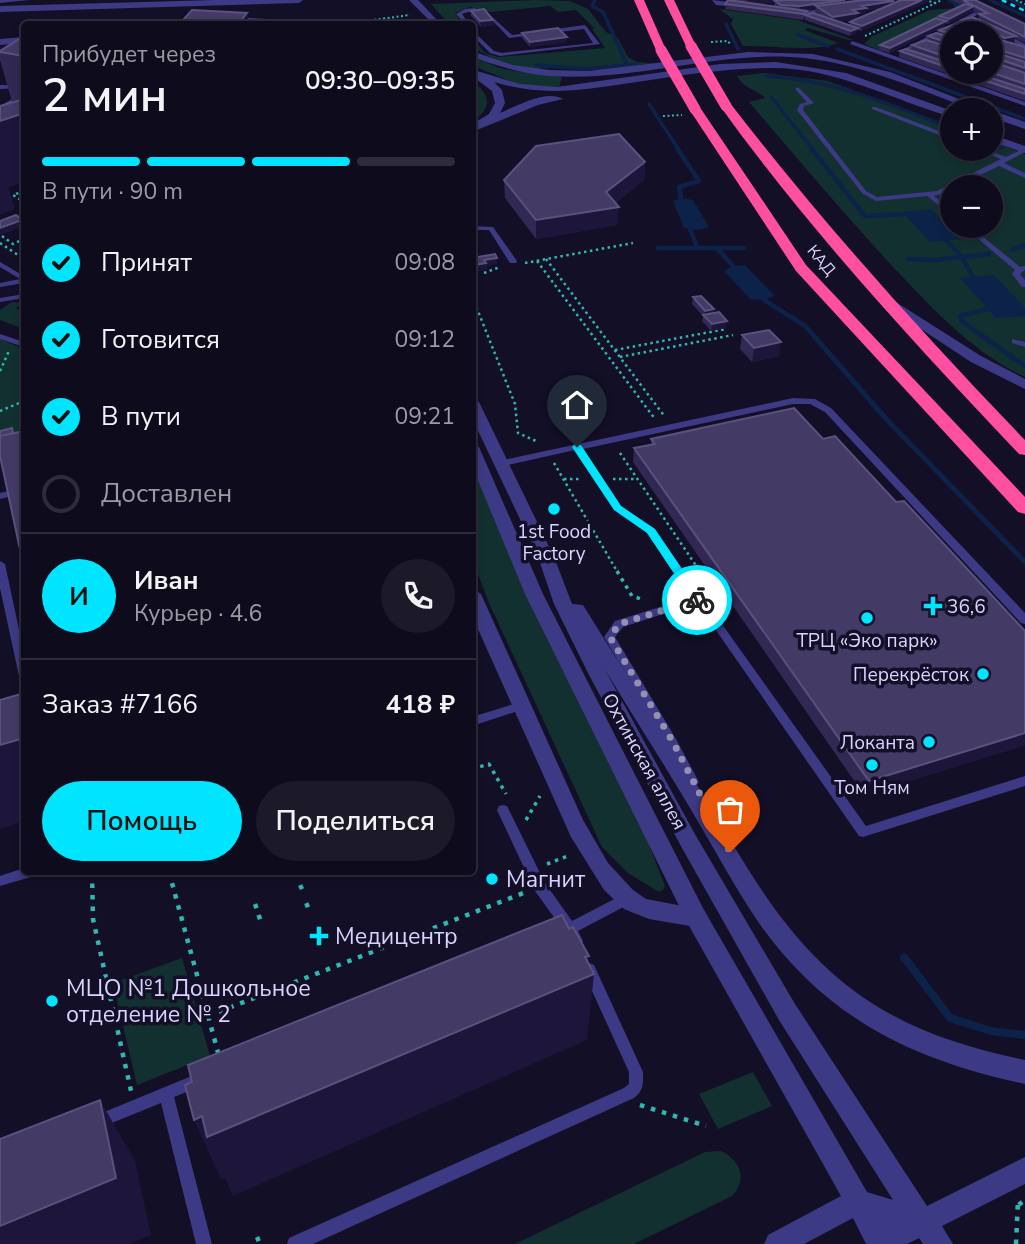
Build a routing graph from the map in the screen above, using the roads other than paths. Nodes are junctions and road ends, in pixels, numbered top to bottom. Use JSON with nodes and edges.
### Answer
{"nodes":[{"id":1,"x":26,"y":0,"type":"edge"},
{"id":2,"x":299,"y":0,"type":"edge"},
{"id":3,"x":413,"y":0,"type":"edge"},
{"id":4,"x":639,"y":0,"type":"edge"},
{"id":5,"x":669,"y":0,"type":"edge"},
{"id":6,"x":717,"y":0,"type":"edge"},
{"id":7,"x":0,"y":1,"type":"edge"},
{"id":8,"x":741,"y":6,"type":"edge"},
{"id":9,"x":833,"y":8,"type":"edge"},
{"id":10,"x":0,"y":9,"type":"edge"},
{"id":11,"x":781,"y":11,"type":"edge"},
{"id":12,"x":795,"y":13,"type":"junction"},
{"id":13,"x":975,"y":14,"type":"edge"},
{"id":14,"x":968,"y":18,"type":"junction"},
{"id":15,"x":224,"y":19,"type":"edge"},
{"id":16,"x":823,"y":19,"type":"edge"},
{"id":17,"x":262,"y":21,"type":"edge"},
{"id":18,"x":434,"y":21,"type":"edge"},
{"id":19,"x":465,"y":21,"type":"edge"},
{"id":20,"x":961,"y":21,"type":"edge"},
{"id":21,"x":975,"y":21,"type":"edge"},
{"id":22,"x":940,"y":31,"type":"edge"},
{"id":23,"x":932,"y":35,"type":"junction"},
{"id":24,"x":1003,"y":35,"type":"edge"},
{"id":25,"x":940,"y":37,"type":"edge"},
{"id":26,"x":490,"y":38,"type":"dead end"},
{"id":27,"x":476,"y":39,"type":"edge"},
{"id":28,"x":21,"y":40,"type":"edge"},
{"id":29,"x":919,"y":41,"type":"junction"},
{"id":30,"x":0,"y":42,"type":"edge"},
{"id":31,"x":852,"y":43,"type":"dead end"},
{"id":32,"x":1003,"y":44,"type":"edge"},
{"id":33,"x":930,"y":45,"type":"edge"},
{"id":34,"x":1025,"y":46,"type":"edge"},
{"id":35,"x":21,"y":48,"type":"edge"},
{"id":36,"x":0,"y":50,"type":"edge"},
{"id":37,"x":1025,"y":52,"type":"edge"},
{"id":38,"x":476,"y":55,"type":"edge"},
{"id":39,"x":915,"y":55,"type":"edge"},
{"id":40,"x":476,"y":74,"type":"edge"},
{"id":41,"x":476,"y":75,"type":"edge"},
{"id":42,"x":0,"y":87,"type":"edge"},
{"id":43,"x":21,"y":88,"type":"edge"},
{"id":44,"x":798,"y":89,"type":"dead end"},
{"id":45,"x":21,"y":96,"type":"edge"},
{"id":46,"x":948,"y":98,"type":"edge"},
{"id":47,"x":1025,"y":104,"type":"edge"},
{"id":48,"x":874,"y":108,"type":"dead end"},
{"id":49,"x":0,"y":110,"type":"edge"},
{"id":50,"x":940,"y":110,"type":"edge"},
{"id":51,"x":940,"y":118,"type":"edge"},
{"id":52,"x":1003,"y":118,"type":"edge"},
{"id":53,"x":485,"y":122,"type":"junction"},
{"id":54,"x":1025,"y":126,"type":"edge"},
{"id":55,"x":476,"y":127,"type":"edge"},
{"id":56,"x":940,"y":133,"type":"edge"},
{"id":57,"x":1003,"y":133,"type":"edge"},
{"id":58,"x":1025,"y":141,"type":"edge"},
{"id":59,"x":1003,"y":142,"type":"edge"},
{"id":60,"x":1025,"y":150,"type":"edge"},
{"id":61,"x":1002,"y":161,"type":"joint"},
{"id":62,"x":1003,"y":161,"type":"edge"},
{"id":63,"x":1025,"y":176,"type":"edge"},
{"id":64,"x":928,"y":194,"type":"junction"},
{"id":65,"x":940,"y":204,"type":"edge"},
{"id":66,"x":21,"y":216,"type":"edge"},
{"id":67,"x":0,"y":225,"type":"edge"},
{"id":68,"x":476,"y":228,"type":"edge"},
{"id":69,"x":982,"y":238,"type":"edge"},
{"id":70,"x":515,"y":262,"type":"road end"},
{"id":71,"x":0,"y":264,"type":"edge"},
{"id":72,"x":1022,"y":269,"type":"edge"},
{"id":73,"x":21,"y":278,"type":"edge"},
{"id":74,"x":21,"y":281,"type":"edge"},
{"id":75,"x":0,"y":285,"type":"edge"},
{"id":76,"x":1025,"y":285,"type":"edge"},
{"id":77,"x":876,"y":292,"type":"junction"},
{"id":78,"x":21,"y":296,"type":"edge"},
{"id":79,"x":0,"y":300,"type":"edge"},
{"id":80,"x":0,"y":336,"type":"edge"},
{"id":81,"x":1015,"y":341,"type":"dead end"},
{"id":82,"x":21,"y":344,"type":"edge"},
{"id":83,"x":1025,"y":345,"type":"edge"},
{"id":84,"x":1025,"y":385,"type":"edge"},
{"id":85,"x":476,"y":410,"type":"edge"},
{"id":86,"x":577,"y":447,"type":"junction"},
{"id":87,"x":1025,"y":450,"type":"edge"},
{"id":88,"x":476,"y":456,"type":"edge"},
{"id":89,"x":503,"y":463,"type":"junction"},
{"id":90,"x":21,"y":491,"type":"edge"},
{"id":91,"x":0,"y":496,"type":"edge"},
{"id":92,"x":1025,"y":508,"type":"edge"},
{"id":93,"x":546,"y":557,"type":"junction"},
{"id":94,"x":0,"y":564,"type":"edge"},
{"id":95,"x":699,"y":599,"type":"junction"},
{"id":96,"x":476,"y":608,"type":"edge"},
{"id":97,"x":1025,"y":620,"type":"edge"},
{"id":98,"x":21,"y":662,"type":"edge"},
{"id":99,"x":520,"y":706,"type":"junction"},
{"id":100,"x":476,"y":721,"type":"edge"},
{"id":101,"x":1025,"y":781,"type":"edge"},
{"id":102,"x":507,"y":807,"type":"road end"},
{"id":103,"x":741,"y":874,"type":"junction"},
{"id":104,"x":21,"y":875,"type":"edge"},
{"id":105,"x":0,"y":881,"type":"edge"},
{"id":106,"x":626,"y":899,"type":"junction"},
{"id":107,"x":696,"y":917,"type":"junction"},
{"id":108,"x":570,"y":929,"type":"junction"},
{"id":109,"x":545,"y":940,"type":"edge"},
{"id":110,"x":223,"y":1070,"type":"edge"},
{"id":111,"x":1025,"y":1072,"type":"edge"},
{"id":112,"x":166,"y":1094,"type":"junction"},
{"id":113,"x":85,"y":1127,"type":"edge"},
{"id":114,"x":1025,"y":1170,"type":"edge"},
{"id":115,"x":856,"y":1202,"type":"junction"},
{"id":116,"x":922,"y":1221,"type":"junction"},
{"id":117,"x":204,"y":1244,"type":"edge"},
{"id":118,"x":295,"y":1244,"type":"edge"},
{"id":119,"x":777,"y":1244,"type":"edge"},
{"id":120,"x":881,"y":1244,"type":"edge"},
{"id":121,"x":940,"y":1244,"type":"edge"}],
"edges":[{"from":1,"to":7,"type":"lane"},
{"from":2,"to":10,"type":"street"},
{"from":3,"to":18,"type":"street"},
{"from":4,"to":92,"type":"highway","name":"КАД","bridge":true},
{"from":5,"to":77,"type":"highway","name":"КАД","bridge":true},
{"from":6,"to":8,"type":"lane"},
{"from":9,"to":12,"type":"lane"},
{"from":11,"to":12,"type":"lane"},
{"from":12,"to":16,"type":"lane"},
{"from":13,"to":14,"type":"lane"},
{"from":14,"to":20,"type":"lane"},
{"from":14,"to":21,"type":"lane"},
{"from":15,"to":17,"type":"lane"},
{"from":19,"to":27,"type":"lane"},
{"from":22,"to":23,"type":"lane"},
{"from":23,"to":25,"type":"lane"},
{"from":23,"to":29,"type":"lane"},
{"from":24,"to":34,"type":"lane"},
{"from":26,"to":27,"type":"lane"},
{"from":28,"to":30,"type":"street"},
{"from":29,"to":33,"type":"lane"},
{"from":29,"to":39,"type":"lane"},
{"from":31,"to":47,"type":"lane"},
{"from":32,"to":37,"type":"lane"},
{"from":35,"to":36,"type":"street"},
{"from":38,"to":46,"type":"street"},
{"from":40,"to":50,"type":"street"},
{"from":41,"to":53,"type":"street"},
{"from":42,"to":43,"type":"lane"},
{"from":44,"to":64,"type":"lane"},
{"from":45,"to":49,"type":"lane"},
{"from":48,"to":56,"type":"lane"},
{"from":51,"to":53,"type":"street"},
{"from":52,"to":54,"type":"street"},
{"from":53,"to":55,"type":"street"},
{"from":57,"to":58,"type":"street"},
{"from":59,"to":60,"type":"street"},
{"from":60,"to":62,"type":"lane"},
{"from":61,"to":63,"type":"lane"},
{"from":61,"to":64,"type":"lane"},
{"from":64,"to":65,"type":"lane"},
{"from":66,"to":67,"type":"lane"},
{"from":68,"to":70,"type":"lane"},
{"from":69,"to":72,"type":"lane"},
{"from":71,"to":73,"type":"lane"},
{"from":72,"to":76,"type":"lane"},
{"from":74,"to":75,"type":"lane"},
{"from":77,"to":84,"type":"street"},
{"from":77,"to":87,"type":"highway","name":"КАД"},
{"from":78,"to":79,"type":"lane"},
{"from":80,"to":82,"type":"lane"},
{"from":81,"to":83,"type":"lane"},
{"from":85,"to":89,"type":"street","name":"Охтинская аллея"},
{"from":86,"to":89,"type":"lane"},
{"from":86,"to":95,"type":"lane"},
{"from":86,"to":97,"type":"lane"},
{"from":88,"to":107,"type":"street","name":"Охтинская аллея"},
{"from":89,"to":93,"type":"street","name":"Охтинская аллея"},
{"from":90,"to":91,"type":"lane"},
{"from":93,"to":103,"type":"street"},
{"from":93,"to":116,"type":"street","name":"Охтинская аллея"},
{"from":94,"to":98,"type":"lane"},
{"from":95,"to":101,"type":"lane"},
{"from":95,"to":103,"type":"lane"},
{"from":96,"to":99,"type":"street"},
{"from":99,"to":100,"type":"lane"},
{"from":99,"to":106,"type":"street"},
{"from":102,"to":108,"type":"lane"},
{"from":103,"to":111,"type":"street"},
{"from":104,"to":105,"type":"lane"},
{"from":106,"to":107,"type":"street"},
{"from":106,"to":108,"type":"lane"},
{"from":107,"to":115,"type":"street","name":"Охтинская аллея"},
{"from":108,"to":109,"type":"lane"},
{"from":108,"to":118,"type":"lane"},
{"from":110,"to":112,"type":"lane"},
{"from":112,"to":113,"type":"lane"},
{"from":112,"to":117,"type":"lane"},
{"from":114,"to":116,"type":"street"},
{"from":115,"to":116,"type":"street"},
{"from":115,"to":119,"type":"street"},
{"from":115,"to":120,"type":"street","name":"Охтинская аллея"},
{"from":116,"to":120,"type":"street"},
{"from":116,"to":121,"type":"street","name":"Охтинская аллея"}]}
